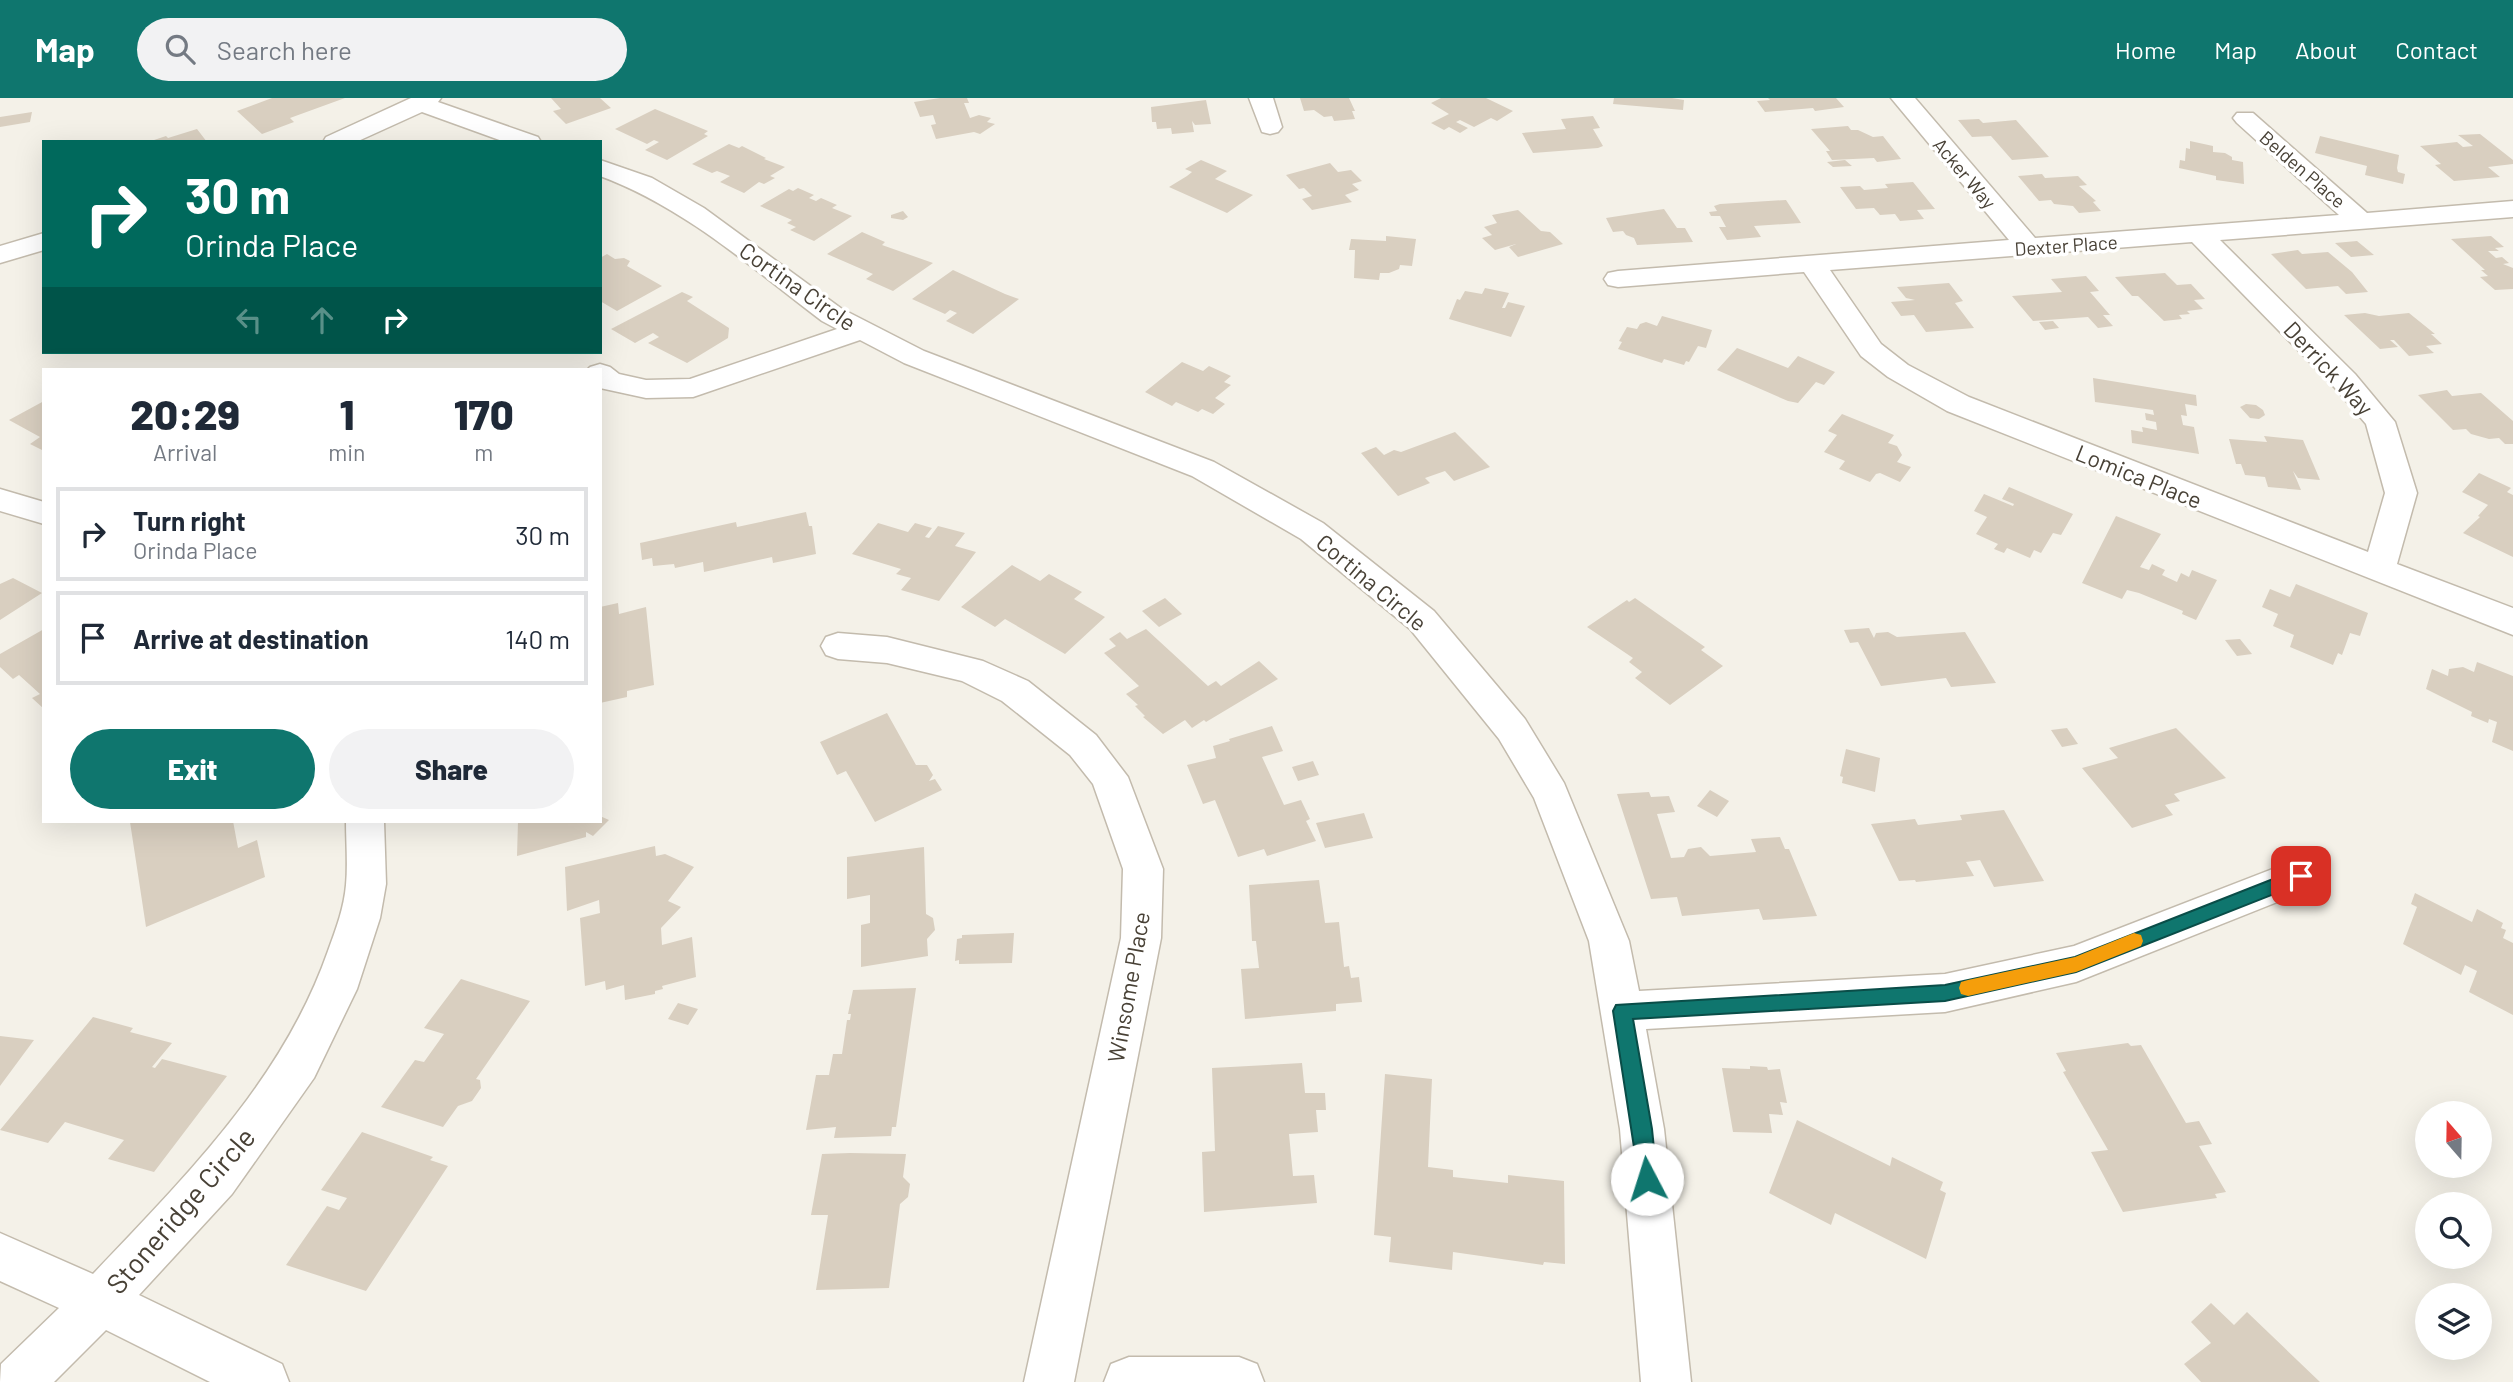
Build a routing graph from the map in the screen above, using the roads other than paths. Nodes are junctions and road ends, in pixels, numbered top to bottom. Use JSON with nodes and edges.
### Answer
{"nodes":[{"id":1,"x":1261,"y":98,"type":"edge"},
{"id":2,"x":1903,"y":98,"type":"edge"},
{"id":3,"x":425,"y":100,"type":"edge"},
{"id":4,"x":2245,"y":118,"type":"dead end"},
{"id":5,"x":1270,"y":127,"type":"dead end"},
{"id":6,"x":339,"y":140,"type":"edge"},
{"id":7,"x":523,"y":140,"type":"edge"},
{"id":8,"x":602,"y":168,"type":"edge"},
{"id":9,"x":2513,"y":209,"type":"edge"},
{"id":10,"x":2361,"y":221,"type":"junction"},
{"id":11,"x":2200,"y":234,"type":"junction"},
{"id":12,"x":42,"y":242,"type":"edge"},
{"id":13,"x":2028,"y":247,"type":"junction"},
{"id":14,"x":0,"y":255,"type":"edge"},
{"id":15,"x":1812,"y":264,"type":"junction"},
{"id":16,"x":1618,"y":279,"type":"dead end"},
{"id":17,"x":862,"y":330,"type":"junction"},
{"id":18,"x":583,"y":354,"type":"edge"},
{"id":19,"x":595,"y":368,"type":"edge"},
{"id":20,"x":602,"y":375,"type":"edge"},
{"id":21,"x":0,"y":500,"type":"edge"},
{"id":22,"x":42,"y":512,"type":"edge"},
{"id":23,"x":2379,"y":570,"type":"junction"},
{"id":24,"x":2513,"y":622,"type":"edge"},
{"id":25,"x":838,"y":646,"type":"dead end"},
{"id":26,"x":365,"y":823,"type":"edge"},
{"id":27,"x":2301,"y":876,"type":"dead end"},
{"id":28,"x":1622,"y":1011,"type":"junction"},
{"id":29,"x":0,"y":1257,"type":"edge"},
{"id":30,"x":100,"y":1302,"type":"junction"},
{"id":31,"x":19,"y":1382,"type":"edge"},
{"id":32,"x":264,"y":1382,"type":"edge"},
{"id":33,"x":1049,"y":1382,"type":"edge"},
{"id":34,"x":1129,"y":1382,"type":"edge"},
{"id":35,"x":1239,"y":1382,"type":"edge"},
{"id":36,"x":1666,"y":1382,"type":"edge"}],
"edges":[{"from":1,"to":5,"type":"street"},
{"from":2,"to":13,"type":"street","name":"Acker Way"},
{"from":3,"to":6,"type":"street"},
{"from":3,"to":7,"type":"street"},
{"from":4,"to":10,"type":"street","name":"Belden Place"},
{"from":8,"to":17,"type":"street","name":"Cortina Circle"},
{"from":9,"to":10,"type":"street","name":"Dexter Place"},
{"from":10,"to":11,"type":"street","name":"Dexter Place"},
{"from":11,"to":13,"type":"street","name":"Dexter Place"},
{"from":11,"to":23,"type":"street","name":"Derrick Way"},
{"from":12,"to":14,"type":"street"},
{"from":13,"to":15,"type":"street","name":"Dexter Place"},
{"from":15,"to":16,"type":"street","name":"Dexter Place"},
{"from":15,"to":23,"type":"street","name":"Lomica Place"},
{"from":17,"to":20,"type":"street"},
{"from":17,"to":28,"type":"street","name":"Cortina Circle"},
{"from":18,"to":19,"type":"street"},
{"from":21,"to":22,"type":"street"},
{"from":23,"to":24,"type":"street","name":"Lomica Place"},
{"from":25,"to":33,"type":"street","name":"Winsome Place"},
{"from":26,"to":30,"type":"street","name":"Stoneridge Circle"},
{"from":27,"to":28,"type":"street"},
{"from":28,"to":36,"type":"street","name":"Cortina Circle"},
{"from":29,"to":30,"type":"street"},
{"from":30,"to":31,"type":"street","name":"Stoneridge Circle"},
{"from":30,"to":32,"type":"street"},
{"from":34,"to":35,"type":"street"}]}
